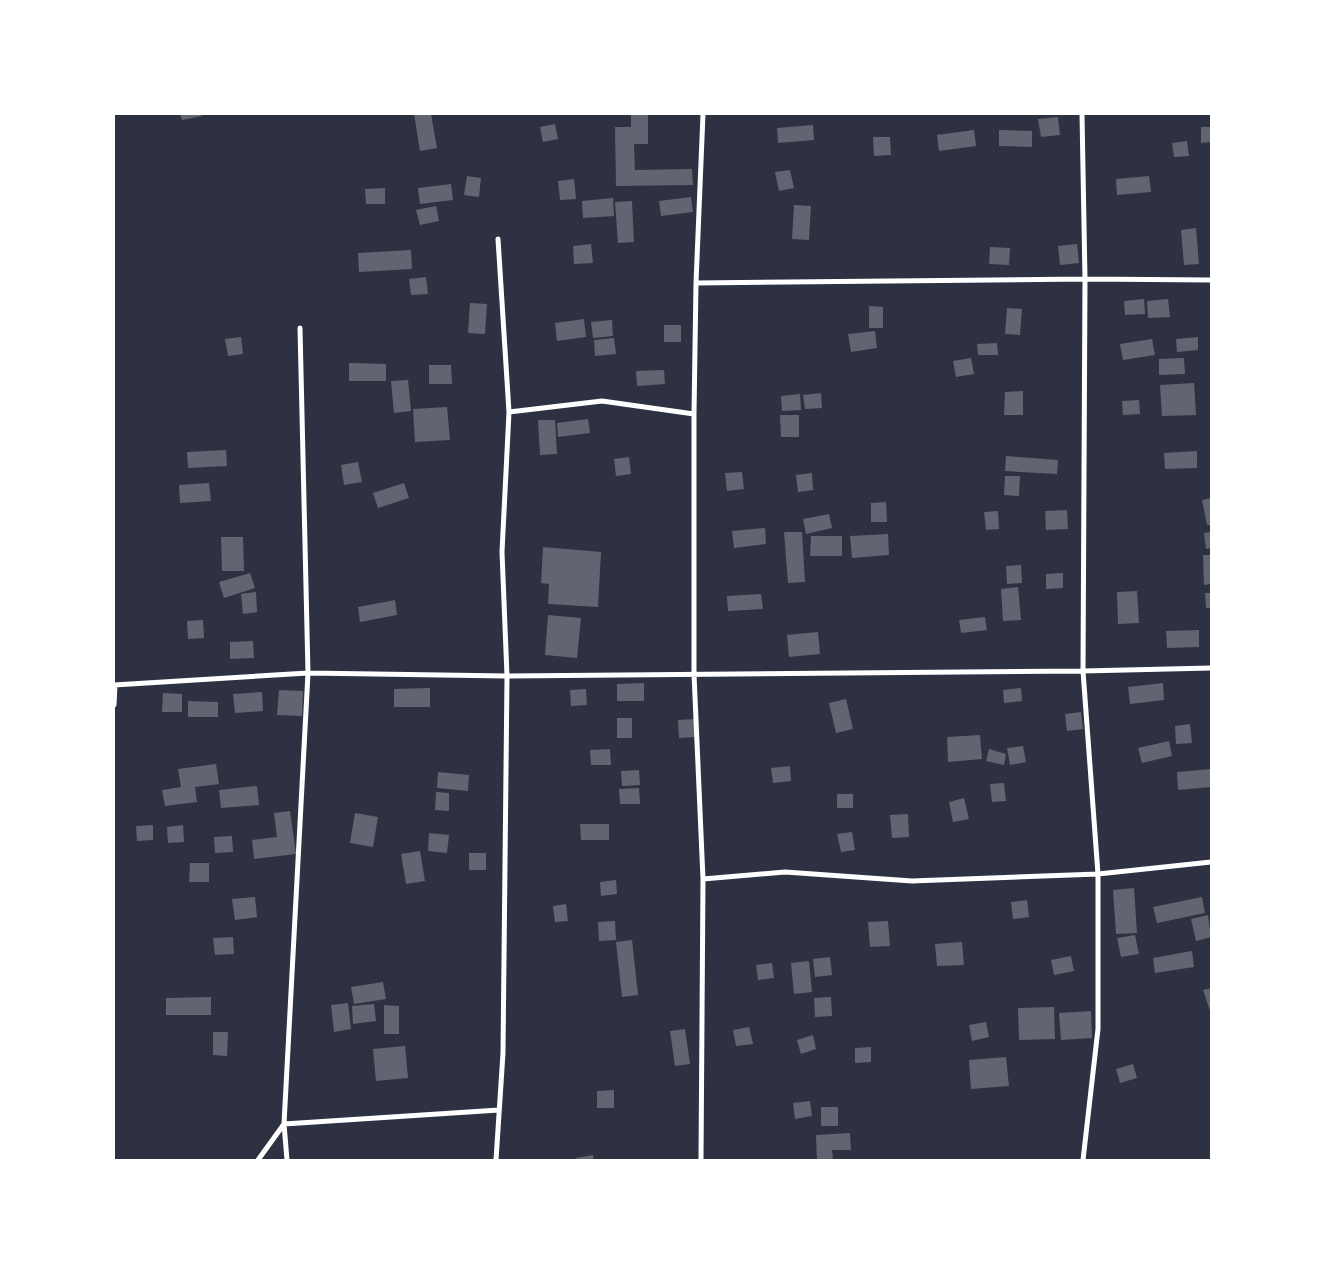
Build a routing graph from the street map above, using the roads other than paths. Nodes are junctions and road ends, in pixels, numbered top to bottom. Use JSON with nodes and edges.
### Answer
{"nodes":[{"id":1,"x":703,"y":114,"type":"edge"},
{"id":2,"x":1082,"y":114,"type":"edge"},
{"id":3,"x":498,"y":239,"type":"dead end"},
{"id":4,"x":1085,"y":278,"type":"junction"},
{"id":5,"x":1211,"y":280,"type":"edge"},
{"id":6,"x":696,"y":283,"type":"junction"},
{"id":7,"x":300,"y":328,"type":"dead end"},
{"id":8,"x":509,"y":412,"type":"junction"},
{"id":9,"x":694,"y":414,"type":"junction"},
{"id":10,"x":1211,"y":668,"type":"edge"},
{"id":11,"x":1083,"y":671,"type":"junction"},
{"id":12,"x":308,"y":672,"type":"junction"},
{"id":13,"x":694,"y":674,"type":"junction"},
{"id":14,"x":507,"y":676,"type":"junction"},
{"id":15,"x":114,"y":685,"type":"edge"},
{"id":16,"x":114,"y":706,"type":"edge"},
{"id":17,"x":1211,"y":862,"type":"edge"},
{"id":18,"x":1098,"y":874,"type":"junction"},
{"id":19,"x":703,"y":879,"type":"junction"},
{"id":20,"x":499,"y":1110,"type":"junction"},
{"id":21,"x":284,"y":1124,"type":"junction"},
{"id":22,"x":258,"y":1160,"type":"edge"},
{"id":23,"x":287,"y":1160,"type":"edge"},
{"id":24,"x":496,"y":1160,"type":"edge"},
{"id":25,"x":701,"y":1160,"type":"edge"},
{"id":26,"x":1083,"y":1160,"type":"edge"}],
"edges":[{"from":1,"to":6,"type":"street"},
{"from":2,"to":4,"type":"street"},
{"from":3,"to":8,"type":"street"},
{"from":4,"to":5,"type":"street"},
{"from":4,"to":6,"type":"street"},
{"from":4,"to":11,"type":"street"},
{"from":6,"to":9,"type":"street"},
{"from":7,"to":12,"type":"street"},
{"from":8,"to":9,"type":"street"},
{"from":8,"to":14,"type":"street"},
{"from":9,"to":13,"type":"street"},
{"from":10,"to":11,"type":"street"},
{"from":11,"to":13,"type":"street"},
{"from":11,"to":18,"type":"street"},
{"from":12,"to":14,"type":"street"},
{"from":12,"to":15,"type":"street"},
{"from":12,"to":21,"type":"street"},
{"from":13,"to":14,"type":"street"},
{"from":13,"to":19,"type":"street"},
{"from":14,"to":20,"type":"street"},
{"from":15,"to":16,"type":"street"},
{"from":17,"to":18,"type":"street"},
{"from":18,"to":19,"type":"street"},
{"from":18,"to":26,"type":"street"},
{"from":19,"to":25,"type":"street"},
{"from":20,"to":21,"type":"street"},
{"from":20,"to":24,"type":"street"},
{"from":21,"to":22,"type":"street"},
{"from":21,"to":23,"type":"street"}]}
